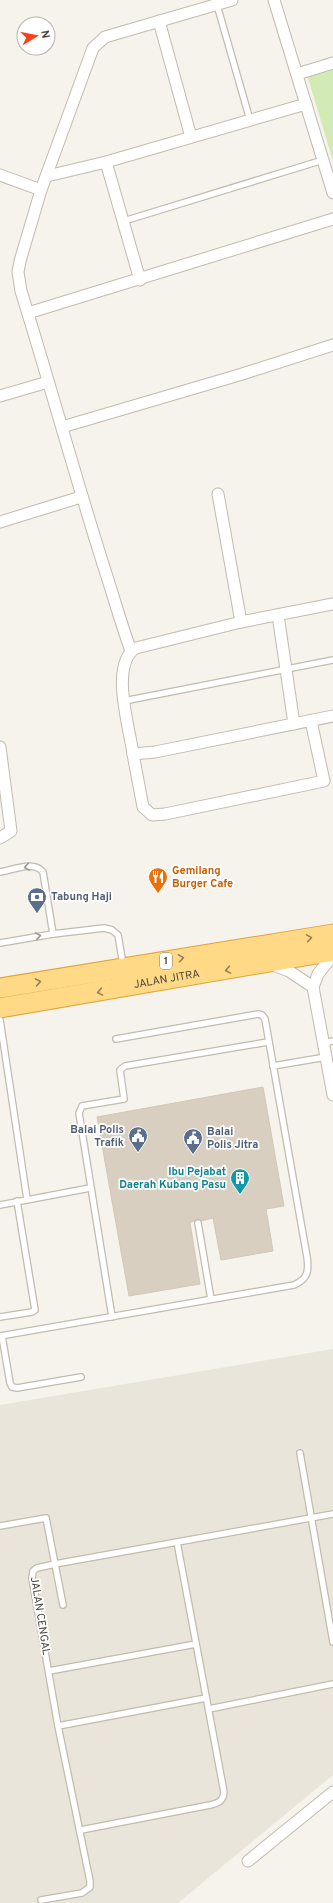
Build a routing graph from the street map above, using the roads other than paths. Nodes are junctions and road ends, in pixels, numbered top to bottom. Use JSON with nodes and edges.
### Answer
{"nodes":[{"id":1,"x":232,"y":0,"type":"edge"},
{"id":2,"x":274,"y":0,"type":"edge"},
{"id":3,"x":217,"y":5,"type":"junction"},
{"id":4,"x":159,"y":21,"type":"junction"},
{"id":5,"x":333,"y":63,"type":"edge"},
{"id":6,"x":297,"y":74,"type":"junction"},
{"id":7,"x":306,"y":104,"type":"junction"},
{"id":8,"x":250,"y":120,"type":"junction"},
{"id":9,"x":191,"y":137,"type":"junction"},
{"id":10,"x":323,"y":160,"type":"junction"},
{"id":11,"x":106,"y":162,"type":"junction"},
{"id":12,"x":0,"y":175,"type":"edge"},
{"id":13,"x":47,"y":176,"type":"junction"},
{"id":14,"x":42,"y":190,"type":"junction"},
{"id":15,"x":333,"y":193,"type":"edge"},
{"id":16,"x":333,"y":219,"type":"edge"},
{"id":17,"x":124,"y":221,"type":"junction"},
{"id":18,"x":140,"y":280,"type":"junction"},
{"id":19,"x":28,"y":313,"type":"junction"},
{"id":20,"x":333,"y":345,"type":"edge"},
{"id":21,"x":48,"y":382,"type":"junction"},
{"id":22,"x":0,"y":396,"type":"edge"},
{"id":23,"x":62,"y":427,"type":"junction"},
{"id":24,"x":218,"y":494,"type":"dead end"},
{"id":25,"x":81,"y":497,"type":"junction"},
{"id":26,"x":0,"y":522,"type":"edge"},
{"id":27,"x":333,"y":604,"type":"edge"},
{"id":28,"x":278,"y":615,"type":"junction"},
{"id":29,"x":241,"y":622,"type":"junction"},
{"id":30,"x":131,"y":651,"type":"junction"},
{"id":31,"x":333,"y":660,"type":"edge"},
{"id":32,"x":286,"y":669,"type":"junction"},
{"id":33,"x":124,"y":701,"type":"junction"},
{"id":34,"x":333,"y":716,"type":"edge"},
{"id":35,"x":311,"y":721,"type":"junction"},
{"id":36,"x":294,"y":724,"type":"junction"},
{"id":37,"x":0,"y":747,"type":"edge"},
{"id":38,"x":133,"y":754,"type":"junction"},
{"id":39,"x":328,"y":780,"type":"edge"},
{"id":40,"x":0,"y":838,"type":"edge"},
{"id":41,"x":0,"y":872,"type":"edge"},
{"id":42,"x":53,"y":934,"type":"junction"},
{"id":43,"x":333,"y":934,"type":"edge"},
{"id":44,"x":0,"y":943,"type":"edge"},
{"id":45,"x":333,"y":952,"type":"edge"},
{"id":46,"x":333,"y":955,"type":"edge"},
{"id":47,"x":266,"y":963,"type":"junction"},
{"id":48,"x":124,"y":968,"type":"junction"},
{"id":49,"x":313,"y":987,"type":"junction"},
{"id":50,"x":0,"y":988,"type":"edge"},
{"id":51,"x":0,"y":1008,"type":"edge"},
{"id":52,"x":0,"y":1020,"type":"edge"},
{"id":53,"x":116,"y":1039,"type":"dead end"},
{"id":54,"x":268,"y":1042,"type":"junction"},
{"id":55,"x":328,"y":1042,"type":"edge"},
{"id":56,"x":329,"y":1063,"type":"edge"},
{"id":57,"x":272,"y":1066,"type":"junction"},
{"id":58,"x":333,"y":1095,"type":"edge"},
{"id":59,"x":90,"y":1188,"type":"junction"},
{"id":60,"x":27,"y":1199,"type":"junction"},
{"id":61,"x":17,"y":1201,"type":"junction"},
{"id":62,"x":0,"y":1205,"type":"edge"},
{"id":63,"x":198,"y":1223,"type":"dead end"},
{"id":64,"x":211,"y":1299,"type":"junction"},
{"id":65,"x":0,"y":1317,"type":"edge"},
{"id":66,"x":112,"y":1317,"type":"junction"},
{"id":67,"x":1,"y":1336,"type":"edge"},
{"id":68,"x":81,"y":1377,"type":"dead end"},
{"id":69,"x":300,"y":1453,"type":"dead end"},
{"id":70,"x":333,"y":1514,"type":"edge"},
{"id":71,"x":311,"y":1518,"type":"junction"},
{"id":72,"x":0,"y":1526,"type":"edge"},
{"id":73,"x":177,"y":1542,"type":"junction"},
{"id":74,"x":55,"y":1564,"type":"junction"},
{"id":75,"x":63,"y":1605,"type":"dead end"},
{"id":76,"x":333,"y":1642,"type":"edge"},
{"id":77,"x":196,"y":1644,"type":"junction"},
{"id":78,"x":49,"y":1671,"type":"junction"},
{"id":79,"x":333,"y":1684,"type":"edge"},
{"id":80,"x":206,"y":1698,"type":"junction"},
{"id":81,"x":208,"y":1709,"type":"junction"},
{"id":82,"x":58,"y":1726,"type":"junction"},
{"id":83,"x":333,"y":1792,"type":"edge"},
{"id":84,"x":81,"y":1830,"type":"junction"},
{"id":85,"x":248,"y":1860,"type":"dead end"},
{"id":86,"x":41,"y":1900,"type":"dead end"}],
"edges":[{"from":1,"to":3,"type":"street"},
{"from":2,"to":6,"type":"street"},
{"from":3,"to":4,"type":"street"},
{"from":3,"to":8,"type":"lane"},
{"from":4,"to":9,"type":"street"},
{"from":4,"to":13,"type":"street"},
{"from":5,"to":6,"type":"street"},
{"from":6,"to":7,"type":"street"},
{"from":7,"to":8,"type":"street"},
{"from":7,"to":10,"type":"street"},
{"from":8,"to":9,"type":"street"},
{"from":9,"to":11,"type":"street"},
{"from":10,"to":15,"type":"street"},
{"from":10,"to":17,"type":"lane"},
{"from":11,"to":13,"type":"street"},
{"from":11,"to":17,"type":"street"},
{"from":12,"to":14,"type":"street"},
{"from":13,"to":14,"type":"street"},
{"from":14,"to":19,"type":"street"},
{"from":16,"to":18,"type":"street"},
{"from":17,"to":18,"type":"street"},
{"from":18,"to":19,"type":"street"},
{"from":19,"to":21,"type":"street"},
{"from":20,"to":23,"type":"street"},
{"from":21,"to":22,"type":"street"},
{"from":21,"to":23,"type":"street"},
{"from":23,"to":25,"type":"street"},
{"from":24,"to":29,"type":"street"},
{"from":25,"to":26,"type":"street"},
{"from":25,"to":30,"type":"street"},
{"from":27,"to":28,"type":"street"},
{"from":28,"to":29,"type":"street"},
{"from":28,"to":32,"type":"street"},
{"from":29,"to":30,"type":"street"},
{"from":30,"to":33,"type":"street"},
{"from":31,"to":32,"type":"lane"},
{"from":32,"to":33,"type":"lane"},
{"from":32,"to":36,"type":"street"},
{"from":33,"to":38,"type":"street"},
{"from":34,"to":35,"type":"street"},
{"from":35,"to":36,"type":"street"},
{"from":35,"to":39,"type":"street"},
{"from":36,"to":38,"type":"street"},
{"from":37,"to":40,"type":"street"},
{"from":38,"to":39,"type":"street"},
{"from":42,"to":41,"type":"lane","one_way":true},
{"from":44,"to":42,"type":"lane","one_way":true},
{"from":42,"to":48,"type":"lane"},
{"from":48,"to":43,"type":"highway","name":"JALAN JITRA","number":"1","one_way":true},
{"from":45,"to":47,"type":"highway","name":"JALAN JITRA","number":"1"},
{"from":46,"to":49,"type":"street"},
{"from":47,"to":49,"type":"street"},
{"from":47,"to":51,"type":"highway","name":"JALAN JITRA","number":"1","one_way":true},
{"from":50,"to":48,"type":"highway","name":"JALAN JITRA","number":"1","one_way":true},
{"from":49,"to":55,"type":"street"},
{"from":52,"to":60,"type":"lane"},
{"from":53,"to":54,"type":"lane"},
{"from":54,"to":57,"type":"lane"},
{"from":54,"to":59,"type":"lane"},
{"from":55,"to":56,"type":"street"},
{"from":56,"to":57,"type":"lane"},
{"from":56,"to":58,"type":"street"},
{"from":57,"to":64,"type":"lane"},
{"from":59,"to":60,"type":"lane"},
{"from":59,"to":66,"type":"lane"},
{"from":60,"to":61,"type":"lane"},
{"from":61,"to":62,"type":"lane"},
{"from":61,"to":65,"type":"lane"},
{"from":63,"to":64,"type":"lane"},
{"from":64,"to":66,"type":"lane"},
{"from":66,"to":67,"type":"lane"},
{"from":67,"to":68,"type":"lane"},
{"from":69,"to":71,"type":"lane"},
{"from":70,"to":71,"type":"lane","name":"JALAN CENGAL"},
{"from":71,"to":73,"type":"lane","name":"JALAN CENGAL"},
{"from":71,"to":76,"type":"lane"},
{"from":72,"to":74,"type":"lane"},
{"from":73,"to":74,"type":"lane","name":"JALAN CENGAL"},
{"from":73,"to":77,"type":"lane"},
{"from":74,"to":75,"type":"lane"},
{"from":74,"to":78,"type":"lane","name":"JALAN CENGAL"},
{"from":77,"to":78,"type":"lane"},
{"from":77,"to":80,"type":"lane"},
{"from":78,"to":82,"type":"lane","name":"JALAN CENGAL"},
{"from":79,"to":81,"type":"lane"},
{"from":80,"to":81,"type":"lane"},
{"from":80,"to":82,"type":"lane"},
{"from":81,"to":84,"type":"lane"},
{"from":82,"to":84,"type":"lane","name":"JALAN CENGAL"},
{"from":83,"to":85,"type":"street"},
{"from":84,"to":86,"type":"lane","name":"JALAN CENGAL"}]}
